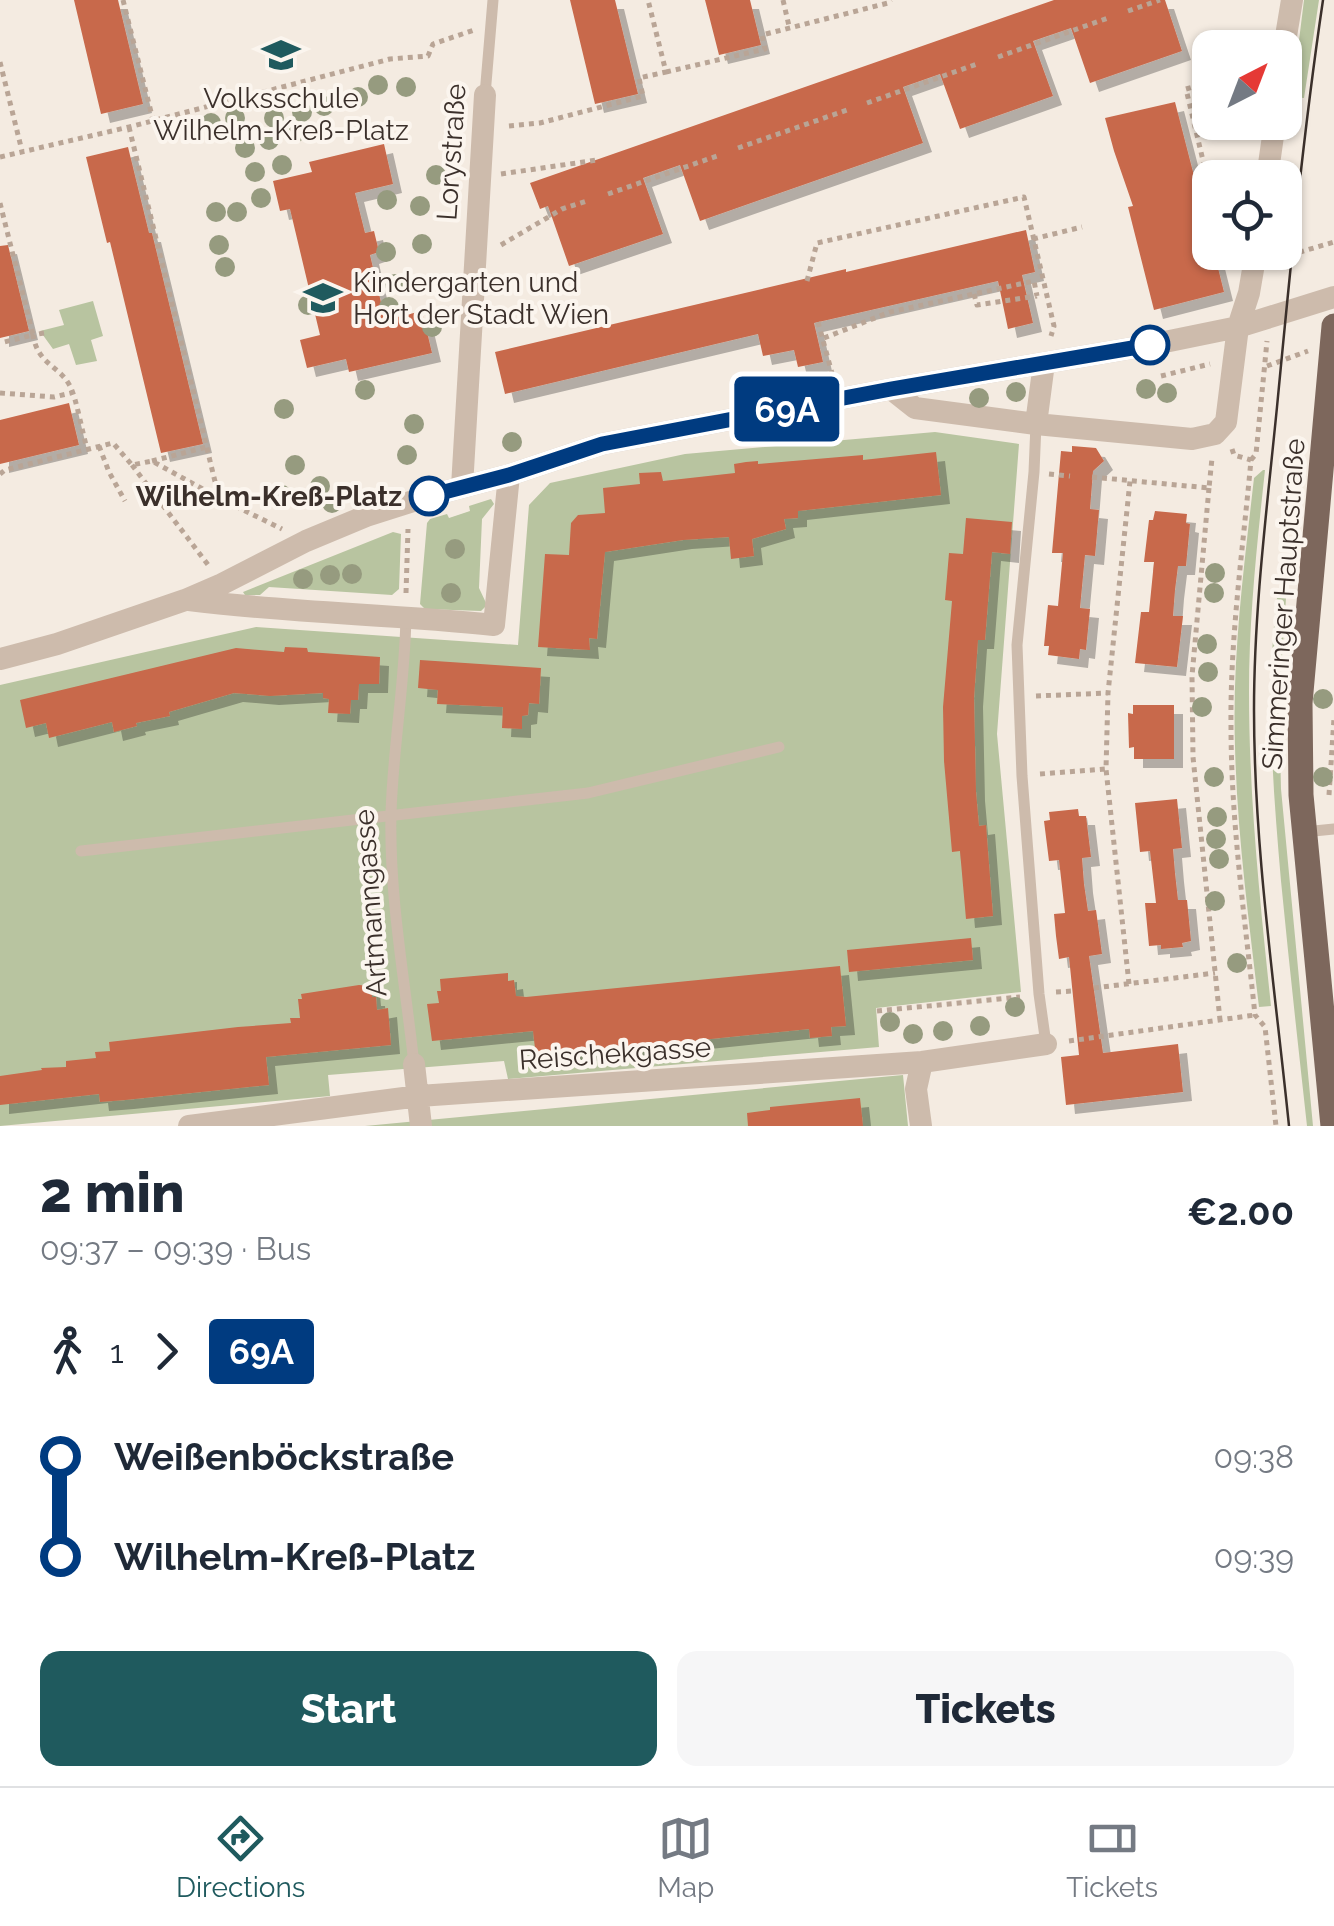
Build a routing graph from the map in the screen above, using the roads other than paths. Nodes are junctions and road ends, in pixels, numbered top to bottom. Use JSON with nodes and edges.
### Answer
{"nodes":[{"id":1,"x":493,"y":0,"type":"edge"},
{"id":2,"x":1292,"y":0,"type":"edge"},
{"id":3,"x":1287,"y":30,"type":"edge"},
{"id":4,"x":485,"y":95,"type":"joint"},
{"id":5,"x":1253,"y":270,"type":"edge"},
{"id":6,"x":1334,"y":297,"type":"edge"},
{"id":7,"x":1238,"y":327,"type":"junction"},
{"id":8,"x":1333,"y":334,"type":"edge"},
{"id":9,"x":1044,"y":364,"type":"junction"},
{"id":10,"x":891,"y":389,"type":"junction"},
{"id":11,"x":1036,"y":424,"type":"junction"},
{"id":12,"x":509,"y":475,"type":"junction"},
{"id":13,"x":462,"y":487,"type":"junction"},
{"id":14,"x":186,"y":600,"type":"junction"},
{"id":15,"x":406,"y":616,"type":"junction"},
{"id":16,"x":0,"y":660,"type":"edge"},
{"id":17,"x":779,"y":747,"type":"dead end"},
{"id":18,"x":391,"y":815,"type":"junction"},
{"id":19,"x":1323,"y":830,"type":"edge"},
{"id":20,"x":82,"y":852,"type":"dead end"},
{"id":21,"x":1046,"y":1044,"type":"joint"},
{"id":22,"x":922,"y":1062,"type":"junction"},
{"id":23,"x":414,"y":1064,"type":"joint"},
{"id":24,"x":419,"y":1096,"type":"junction"},
{"id":25,"x":189,"y":1126,"type":"edge"},
{"id":26,"x":421,"y":1126,"type":"edge"},
{"id":27,"x":921,"y":1126,"type":"edge"},
{"id":28,"x":1334,"y":1126,"type":"edge"}],
"edges":[{"from":1,"to":4,"type":"lane","name":"Lorystraße"},
{"from":2,"to":3,"type":"street"},
{"from":4,"to":13,"type":"street","name":"Lorystraße"},
{"from":5,"to":7,"type":"street"},
{"from":6,"to":7,"type":"street"},
{"from":7,"to":9,"type":"street"},
{"from":7,"to":11,"type":"street"},
{"from":8,"to":19,"type":"main road","name":"Simmeringer Hauptstraße"},
{"from":9,"to":10,"type":"street"},
{"from":9,"to":11,"type":"street"},
{"from":10,"to":11,"type":"street"},
{"from":10,"to":12,"type":"street"},
{"from":11,"to":21,"type":"lane"},
{"from":12,"to":13,"type":"street"},
{"from":12,"to":15,"type":"street"},
{"from":13,"to":14,"type":"street"},
{"from":14,"to":15,"type":"street"},
{"from":14,"to":16,"type":"street"},
{"from":15,"to":18,"type":"lane","name":"Artmanngasse"},
{"from":17,"to":18,"type":"lane"},
{"from":18,"to":20,"type":"lane"},
{"from":18,"to":23,"type":"lane","name":"Artmanngasse"},
{"from":19,"to":28,"type":"main road","name":"Simmeringer Hauptstraße"},
{"from":21,"to":22,"type":"street","name":"Reischekgasse"},
{"from":22,"to":24,"type":"street","name":"Reischekgasse"},
{"from":22,"to":27,"type":"street"},
{"from":23,"to":24,"type":"street","name":"Artmanngasse"},
{"from":24,"to":25,"type":"street","name":"Reischekgasse"},
{"from":24,"to":26,"type":"street","name":"Artmanngasse"}]}
